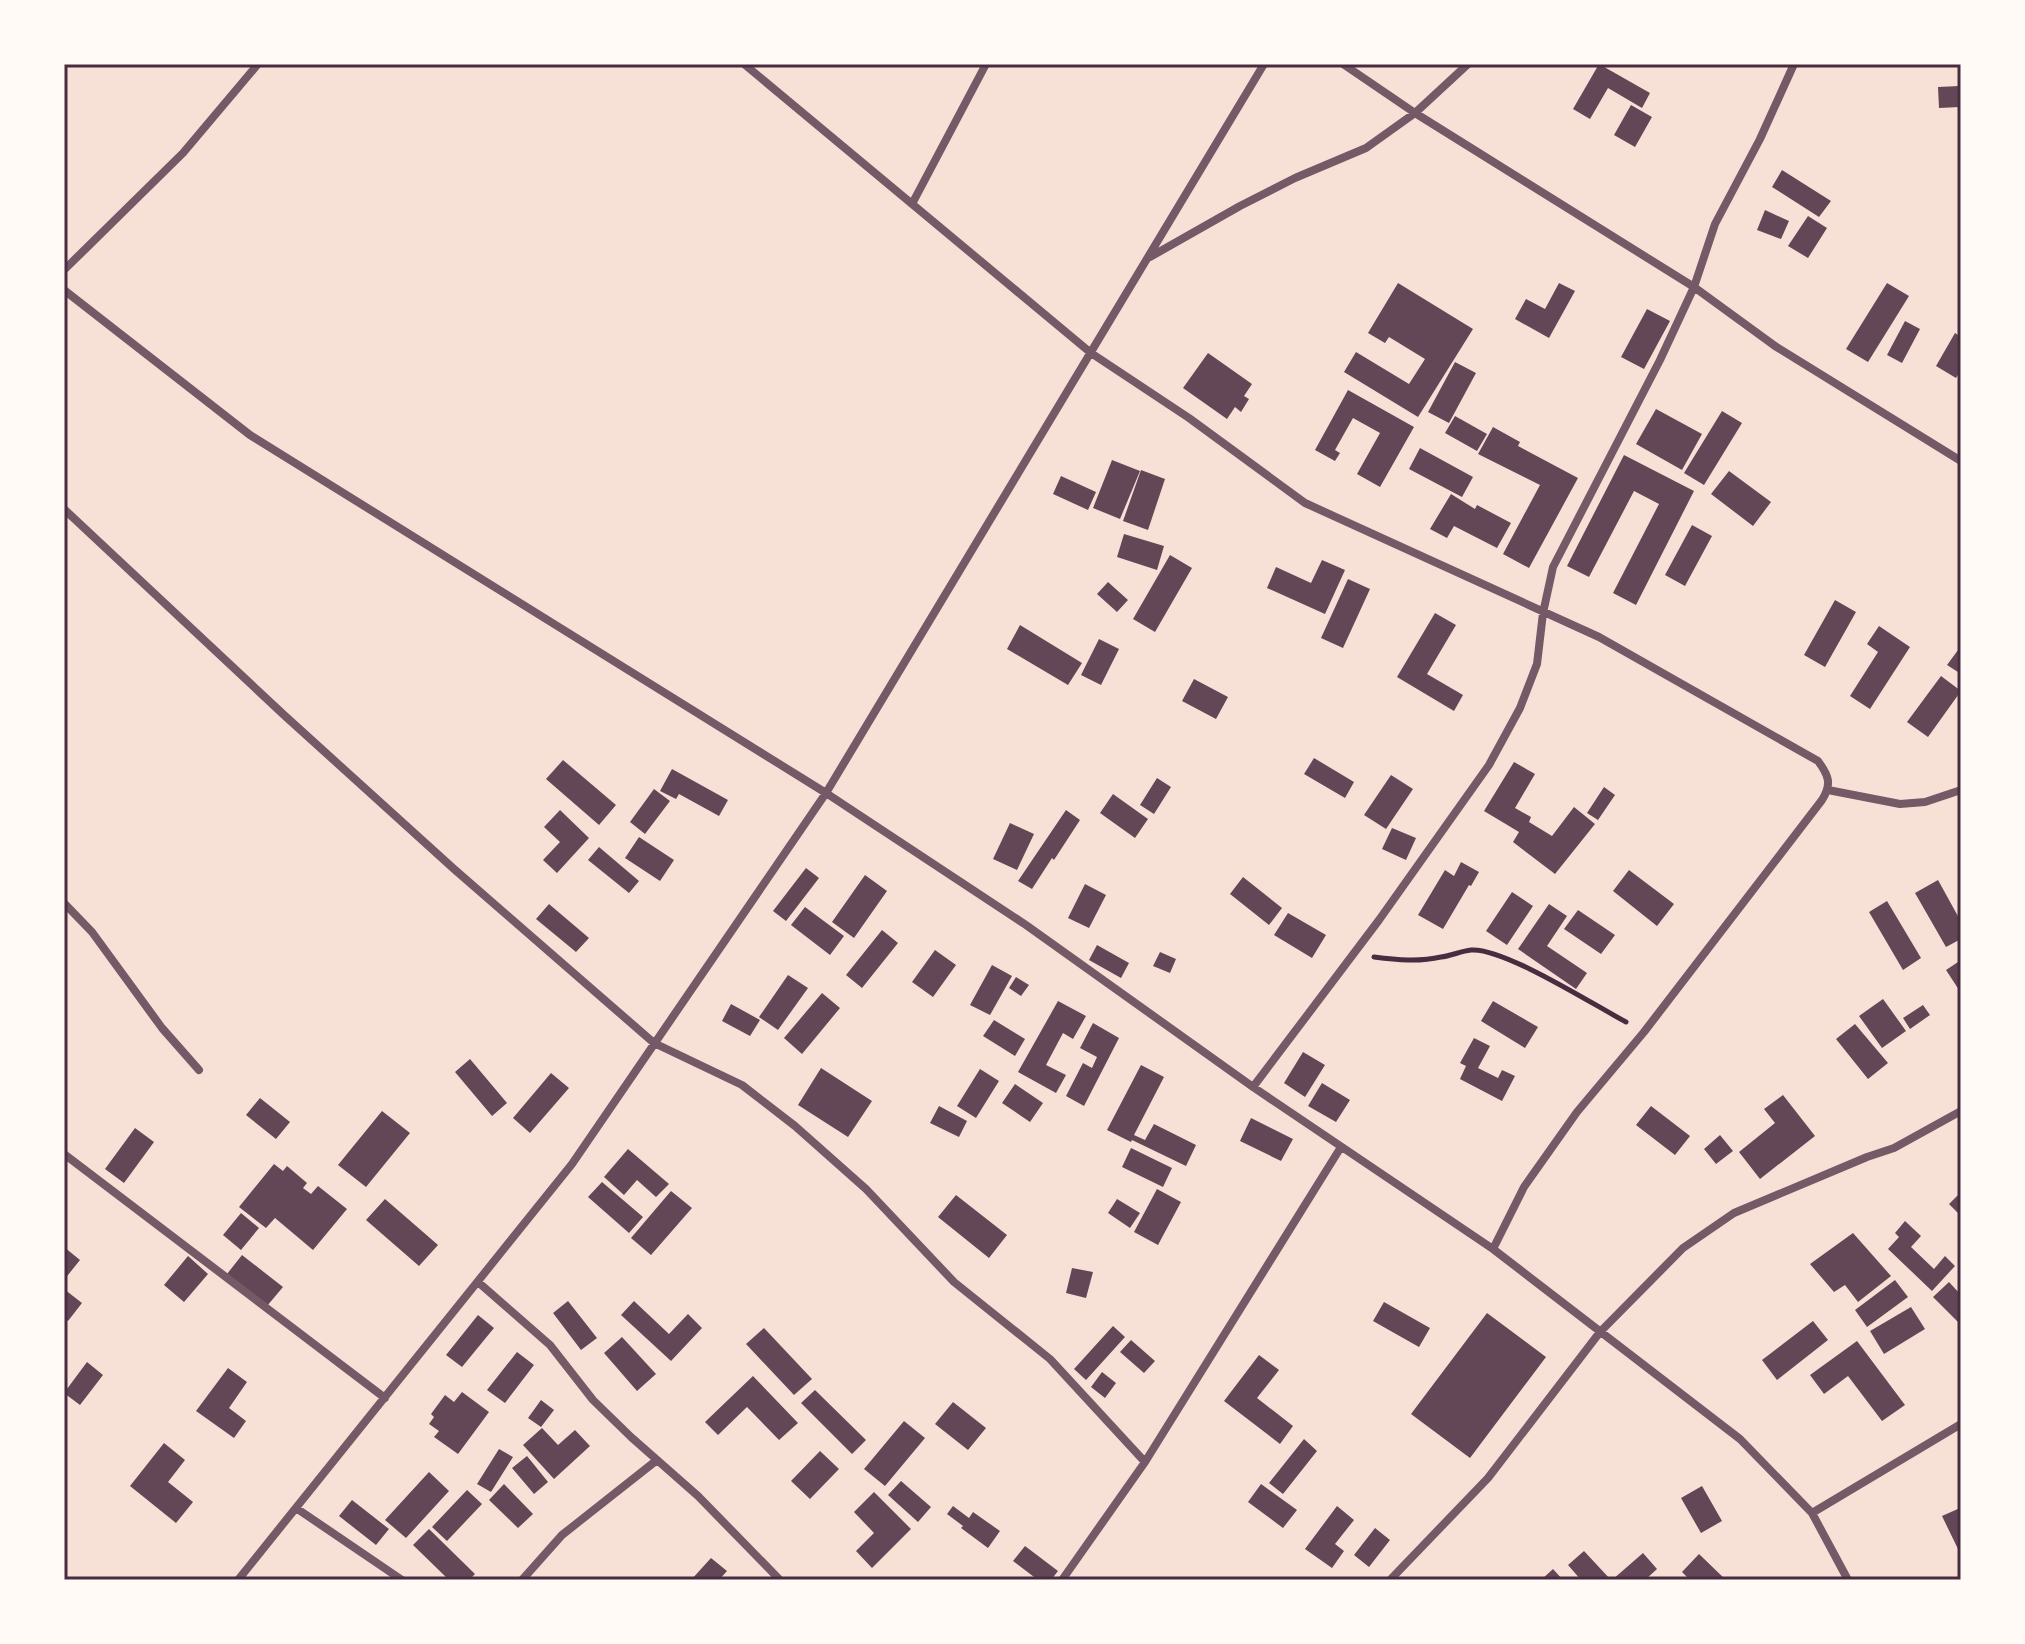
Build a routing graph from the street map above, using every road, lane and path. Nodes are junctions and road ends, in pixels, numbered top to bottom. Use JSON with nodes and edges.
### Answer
{"nodes":[{"id":1,"x":258,"y":64,"type":"edge"},
{"id":2,"x":744,"y":64,"type":"edge"},
{"id":3,"x":986,"y":64,"type":"edge"},
{"id":4,"x":1264,"y":64,"type":"edge"},
{"id":5,"x":1343,"y":64,"type":"edge"},
{"id":6,"x":1468,"y":64,"type":"edge"},
{"id":7,"x":1794,"y":64,"type":"edge"},
{"id":8,"x":1415,"y":113,"type":"junction"},
{"id":9,"x":912,"y":204,"type":"junction"},
{"id":10,"x":1148,"y":258,"type":"junction"},
{"id":11,"x":64,"y":270,"type":"edge"},
{"id":12,"x":1694,"y":287,"type":"junction"},
{"id":13,"x":64,"y":290,"type":"edge"},
{"id":14,"x":1091,"y":353,"type":"junction"},
{"id":15,"x":1961,"y":461,"type":"edge"},
{"id":16,"x":64,"y":509,"type":"edge"},
{"id":17,"x":1543,"y":613,"type":"junction"},
{"id":18,"x":1828,"y":790,"type":"junction"},
{"id":19,"x":1961,"y":790,"type":"edge"},
{"id":20,"x":826,"y":793,"type":"junction"},
{"id":21,"x":64,"y":903,"type":"edge"},
{"id":22,"x":1354,"y":955,"type":"junction"},
{"id":23,"x":1644,"y":1032,"type":"junction"},
{"id":24,"x":654,"y":1043,"type":"junction"},
{"id":25,"x":199,"y":1070,"type":"dead end"},
{"id":26,"x":1253,"y":1087,"type":"junction"},
{"id":27,"x":1961,"y":1111,"type":"edge"},
{"id":28,"x":1341,"y":1147,"type":"junction"},
{"id":29,"x":64,"y":1154,"type":"edge"},
{"id":30,"x":1493,"y":1249,"type":"junction"},
{"id":31,"x":478,"y":1282,"type":"junction"},
{"id":32,"x":1600,"y":1332,"type":"junction"},
{"id":33,"x":385,"y":1398,"type":"junction"},
{"id":34,"x":1961,"y":1424,"type":"edge"},
{"id":35,"x":657,"y":1460,"type":"junction"},
{"id":36,"x":1145,"y":1462,"type":"junction"},
{"id":37,"x":296,"y":1508,"type":"junction"},
{"id":38,"x":1812,"y":1513,"type":"junction"},
{"id":39,"x":238,"y":1580,"type":"edge"},
{"id":40,"x":402,"y":1580,"type":"edge"},
{"id":41,"x":522,"y":1580,"type":"edge"},
{"id":42,"x":780,"y":1580,"type":"edge"},
{"id":43,"x":1062,"y":1580,"type":"edge"},
{"id":44,"x":1390,"y":1580,"type":"edge"},
{"id":45,"x":1848,"y":1580,"type":"edge"}],
"edges":[{"from":1,"to":11,"type":"street"},
{"from":2,"to":9,"type":"street"},
{"from":3,"to":9,"type":"street"},
{"from":4,"to":10,"type":"street"},
{"from":5,"to":8,"type":"street"},
{"from":6,"to":8,"type":"street"},
{"from":7,"to":12,"type":"street"},
{"from":8,"to":10,"type":"street"},
{"from":8,"to":12,"type":"street"},
{"from":9,"to":14,"type":"street"},
{"from":10,"to":14,"type":"street"},
{"from":12,"to":15,"type":"street"},
{"from":12,"to":17,"type":"street"},
{"from":13,"to":20,"type":"street"},
{"from":14,"to":17,"type":"street"},
{"from":14,"to":20,"type":"street"},
{"from":16,"to":24,"type":"street"},
{"from":17,"to":18,"type":"street"},
{"from":17,"to":22,"type":"street"},
{"from":18,"to":19,"type":"street"},
{"from":18,"to":23,"type":"street"},
{"from":20,"to":24,"type":"street"},
{"from":20,"to":26,"type":"street"},
{"from":21,"to":25,"type":"street"},
{"from":22,"to":23,"type":"path"},
{"from":22,"to":26,"type":"street"},
{"from":23,"to":30,"type":"street"},
{"from":24,"to":31,"type":"street"},
{"from":24,"to":36,"type":"street"},
{"from":26,"to":28,"type":"street"},
{"from":27,"to":32,"type":"street"},
{"from":28,"to":30,"type":"street"},
{"from":28,"to":36,"type":"street"},
{"from":29,"to":33,"type":"street"},
{"from":30,"to":32,"type":"street"},
{"from":31,"to":33,"type":"street"},
{"from":31,"to":35,"type":"street"},
{"from":32,"to":38,"type":"street"},
{"from":32,"to":44,"type":"street"},
{"from":33,"to":37,"type":"street"},
{"from":34,"to":38,"type":"street"},
{"from":35,"to":41,"type":"street"},
{"from":35,"to":42,"type":"street"},
{"from":36,"to":43,"type":"street"},
{"from":37,"to":39,"type":"street"},
{"from":37,"to":40,"type":"street"},
{"from":38,"to":45,"type":"street"}]}
